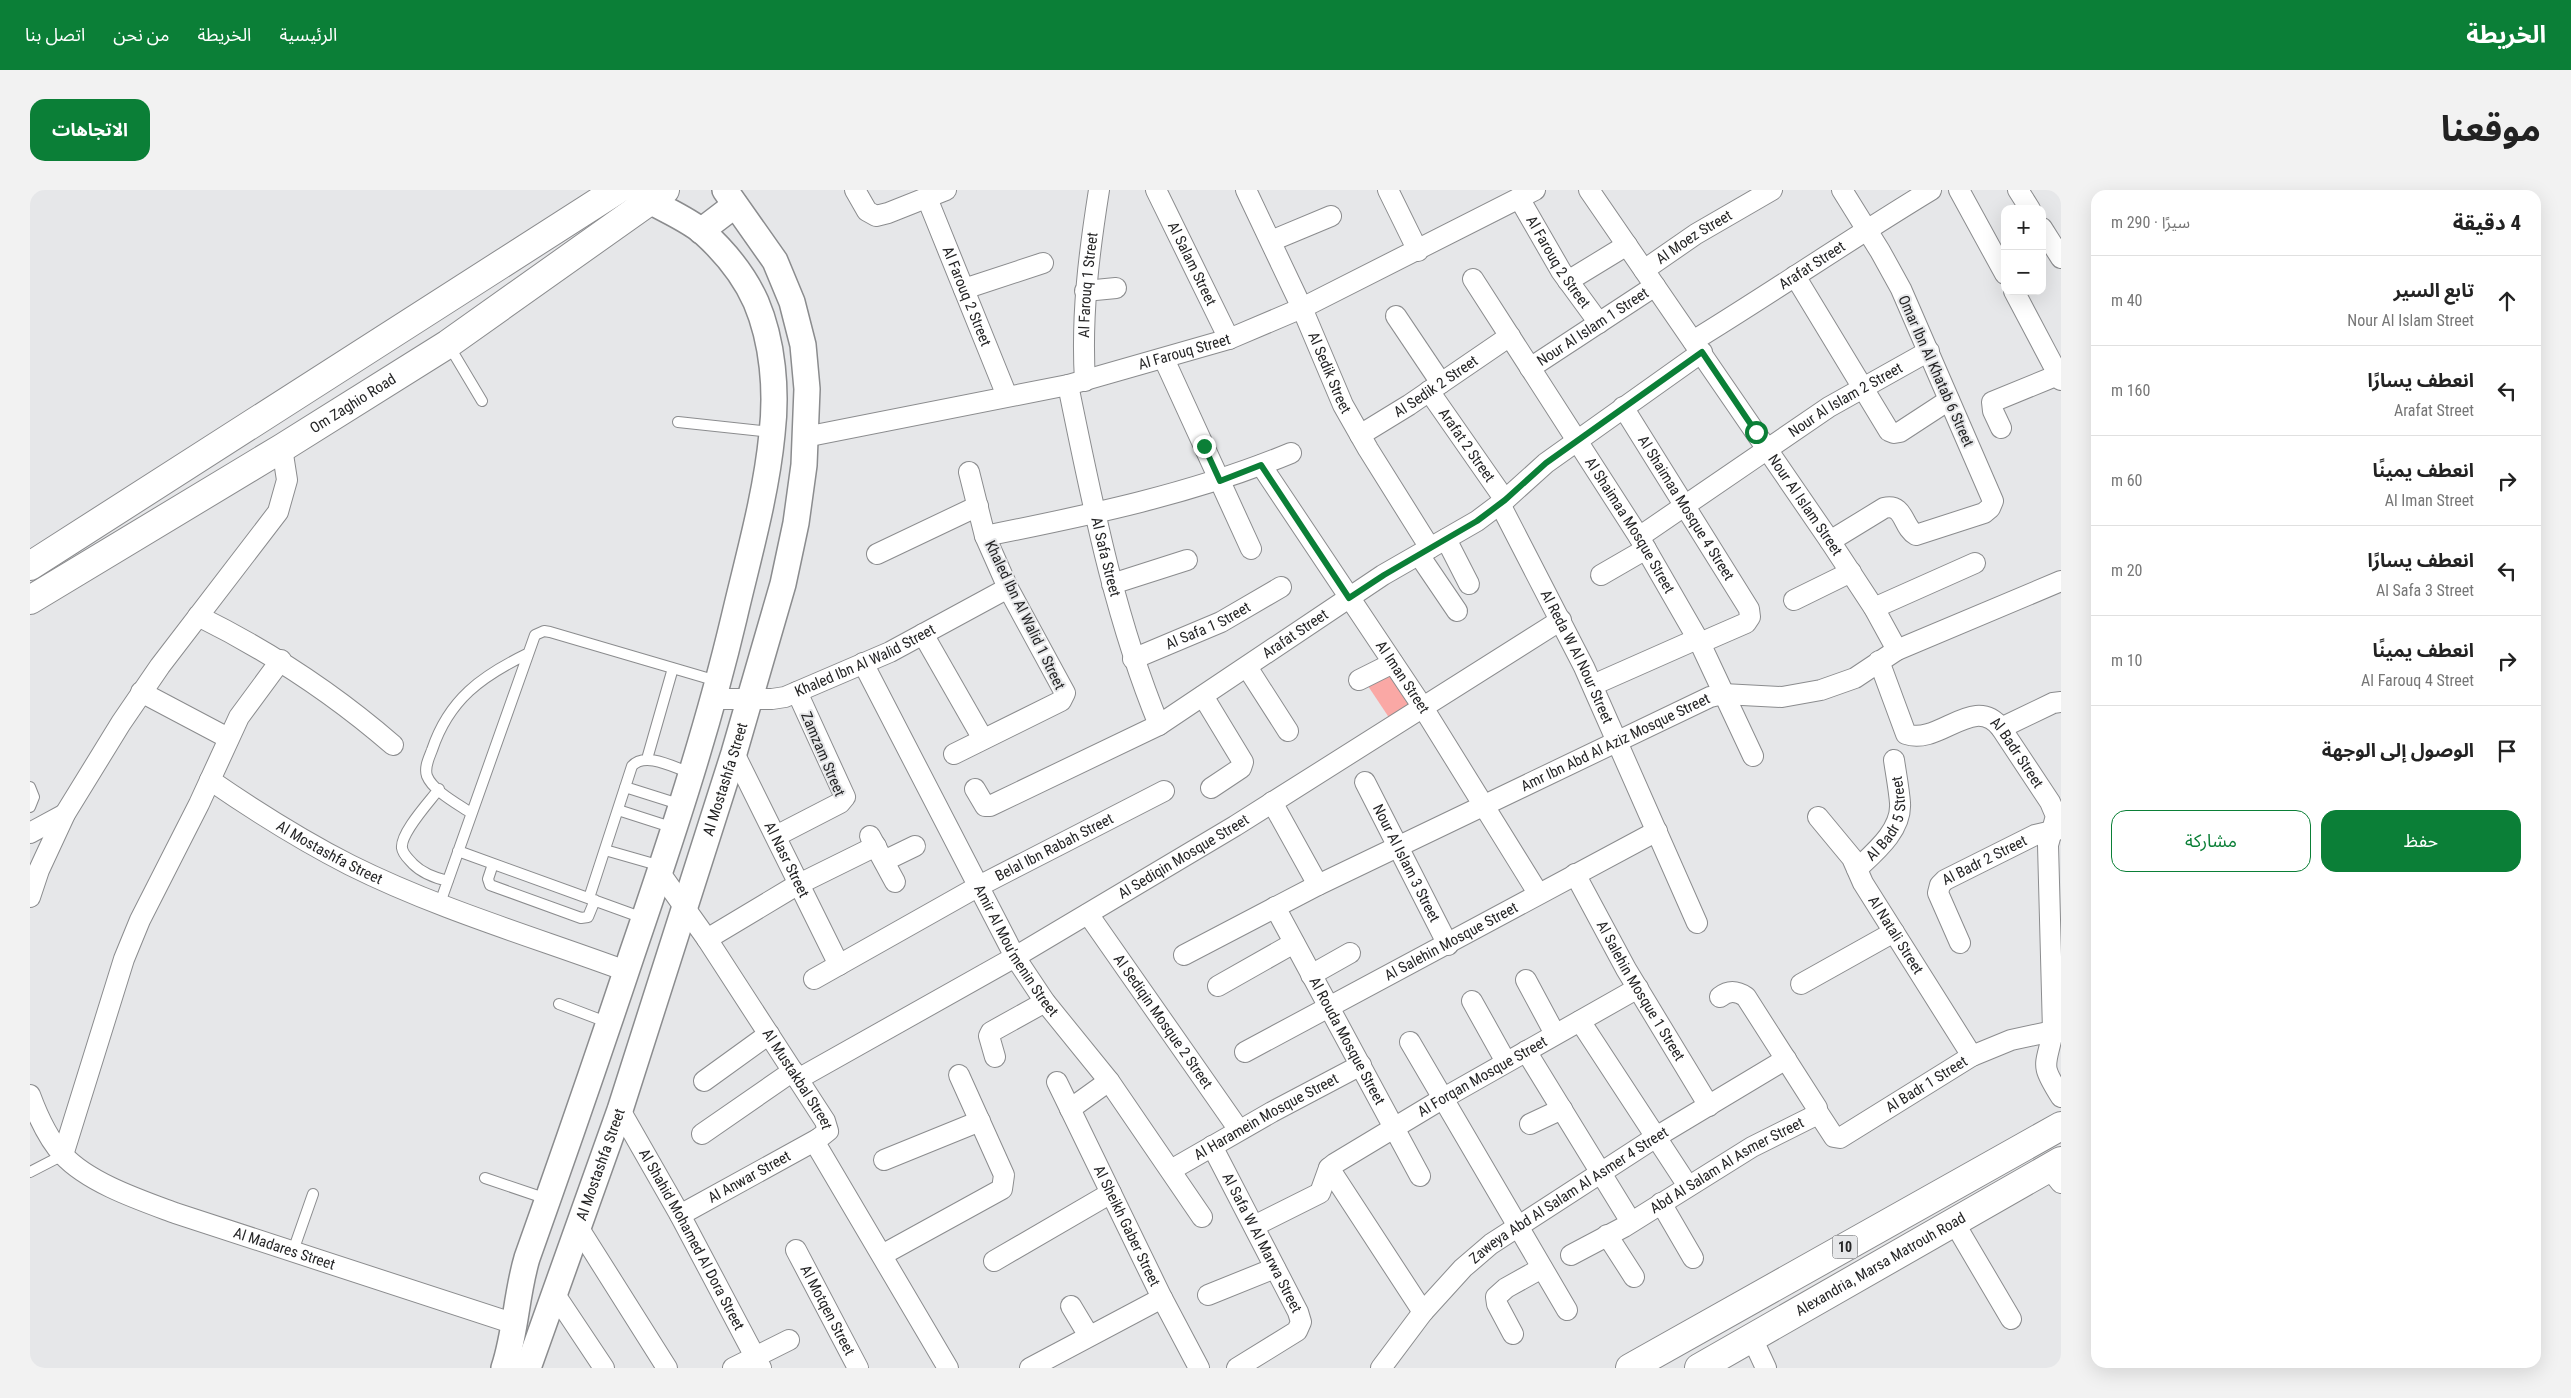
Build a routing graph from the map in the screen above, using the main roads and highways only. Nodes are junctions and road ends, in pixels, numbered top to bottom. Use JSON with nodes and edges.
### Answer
{"nodes":[{"id":1,"x":617,"y":190,"type":"edge"},
{"id":2,"x":649,"y":194,"type":"edge"},
{"id":3,"x":30,"y":566,"type":"edge"},
{"id":4,"x":30,"y":600,"type":"edge"},
{"id":5,"x":2061,"y":1126,"type":"edge"},
{"id":6,"x":2057,"y":1171,"type":"edge"},
{"id":7,"x":1630,"y":1368,"type":"edge"},
{"id":8,"x":1699,"y":1368,"type":"edge"}],
"edges":[{"from":1,"to":3,"type":"main road"},
{"from":2,"to":4,"type":"main road","name":"Om Zaghio Road"},
{"from":5,"to":7,"type":"main road","number":"10"},
{"from":6,"to":8,"type":"main road","name":"Alexandria, Marsa Matrouh Road","number":"10"}]}
